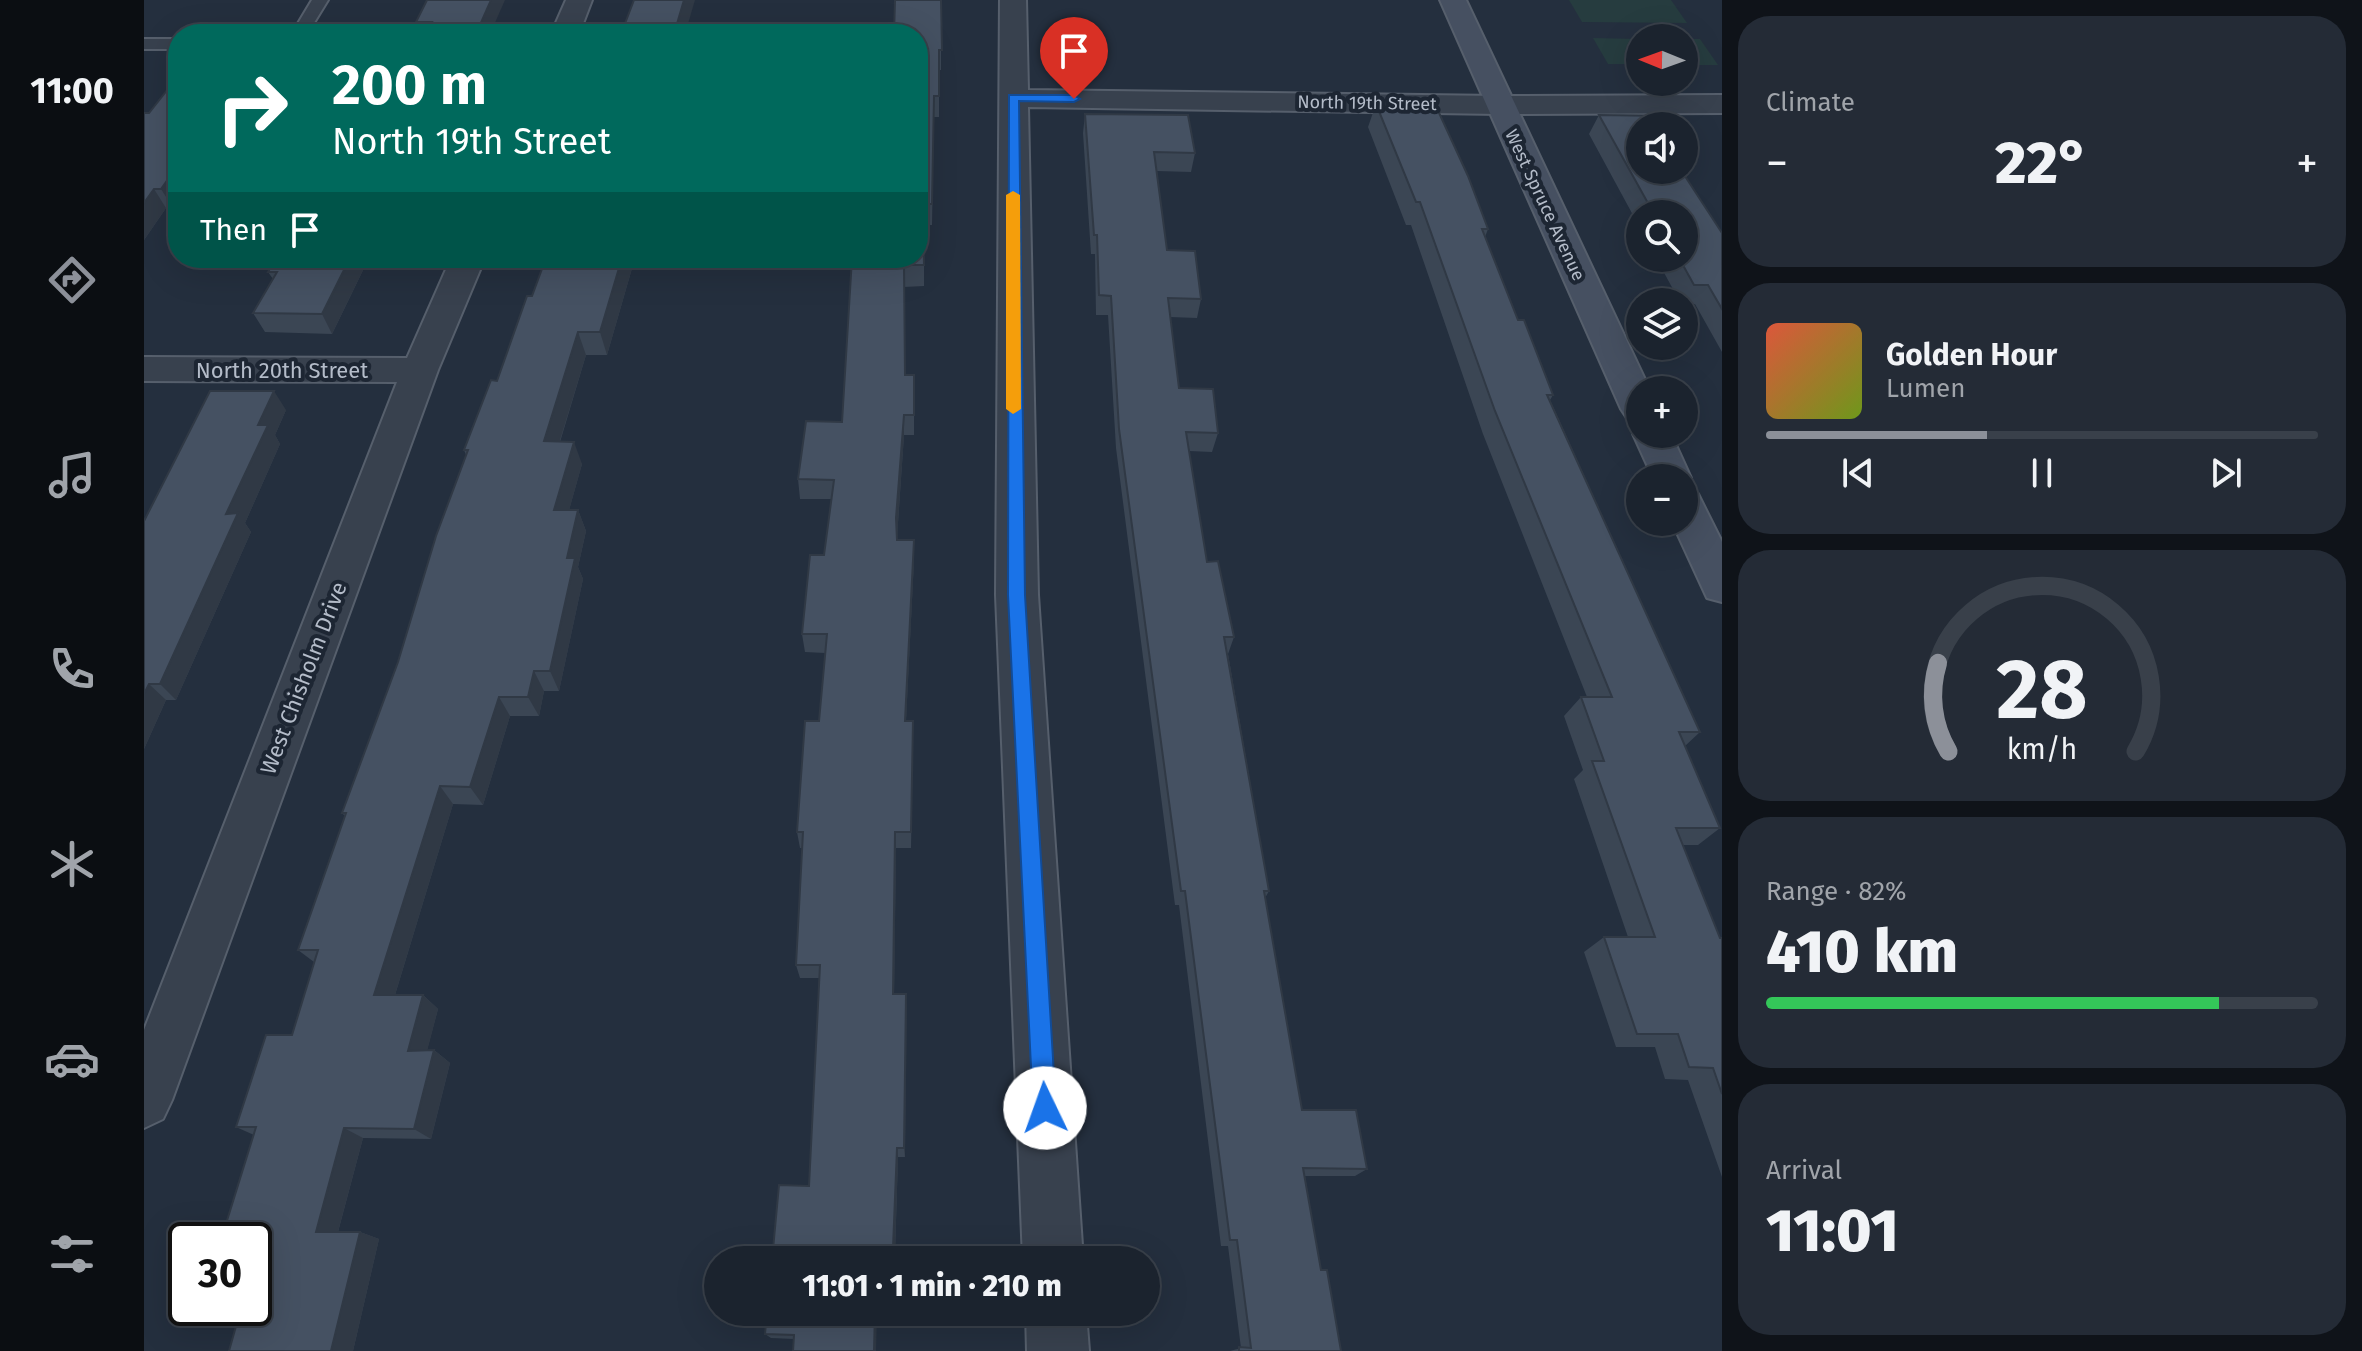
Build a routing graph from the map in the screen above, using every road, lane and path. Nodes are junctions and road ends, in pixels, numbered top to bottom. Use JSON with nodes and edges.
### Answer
{"nodes":[{"id":1,"x":320,"y":0,"type":"edge"},
{"id":2,"x":579,"y":0,"type":"edge"},
{"id":3,"x":1013,"y":0,"type":"edge"},
{"id":4,"x":1453,"y":0,"type":"edge"},
{"id":5,"x":305,"y":24,"type":"edge"},
{"id":6,"x":569,"y":24,"type":"edge"},
{"id":7,"x":144,"y":44,"type":"edge"},
{"id":8,"x":168,"y":44,"type":"edge"},
{"id":9,"x":1013,"y":98,"type":"junction"},
{"id":10,"x":1722,"y":104,"type":"edge"},
{"id":11,"x":1499,"y":105,"type":"junction"},
{"id":12,"x":464,"y":268,"type":"edge"},
{"id":13,"x":144,"y":369,"type":"edge"},
{"id":14,"x":420,"y":370,"type":"junction"},
{"id":15,"x":1626,"y":379,"type":"edge"},
{"id":16,"x":1698,"y":534,"type":"edge"},
{"id":17,"x":1722,"y":586,"type":"edge"},
{"id":18,"x":144,"y":1100,"type":"edge"},
{"id":19,"x":1052,"y":1246,"type":"edge"},
{"id":20,"x":1057,"y":1326,"type":"edge"},
{"id":21,"x":1058,"y":1351,"type":"edge"}],
"edges":[{"from":1,"to":5,"type":"lane"},
{"from":2,"to":6,"type":"street"},
{"from":3,"to":9,"type":"street"},
{"from":4,"to":11,"type":"street","name":"West Spruce Avenue"},
{"from":7,"to":8,"type":"lane"},
{"from":9,"to":11,"type":"street","name":"North 19th Street"},
{"from":9,"to":19,"type":"street"},
{"from":10,"to":11,"type":"street","name":"North 19th Street"},
{"from":11,"to":15,"type":"street","name":"West Spruce Avenue"},
{"from":12,"to":14,"type":"street","name":"West Chisholm Drive"},
{"from":13,"to":14,"type":"street","name":"North 20th Street"},
{"from":14,"to":18,"type":"street","name":"West Chisholm Drive"},
{"from":16,"to":17,"type":"street"},
{"from":20,"to":21,"type":"street"}]}
